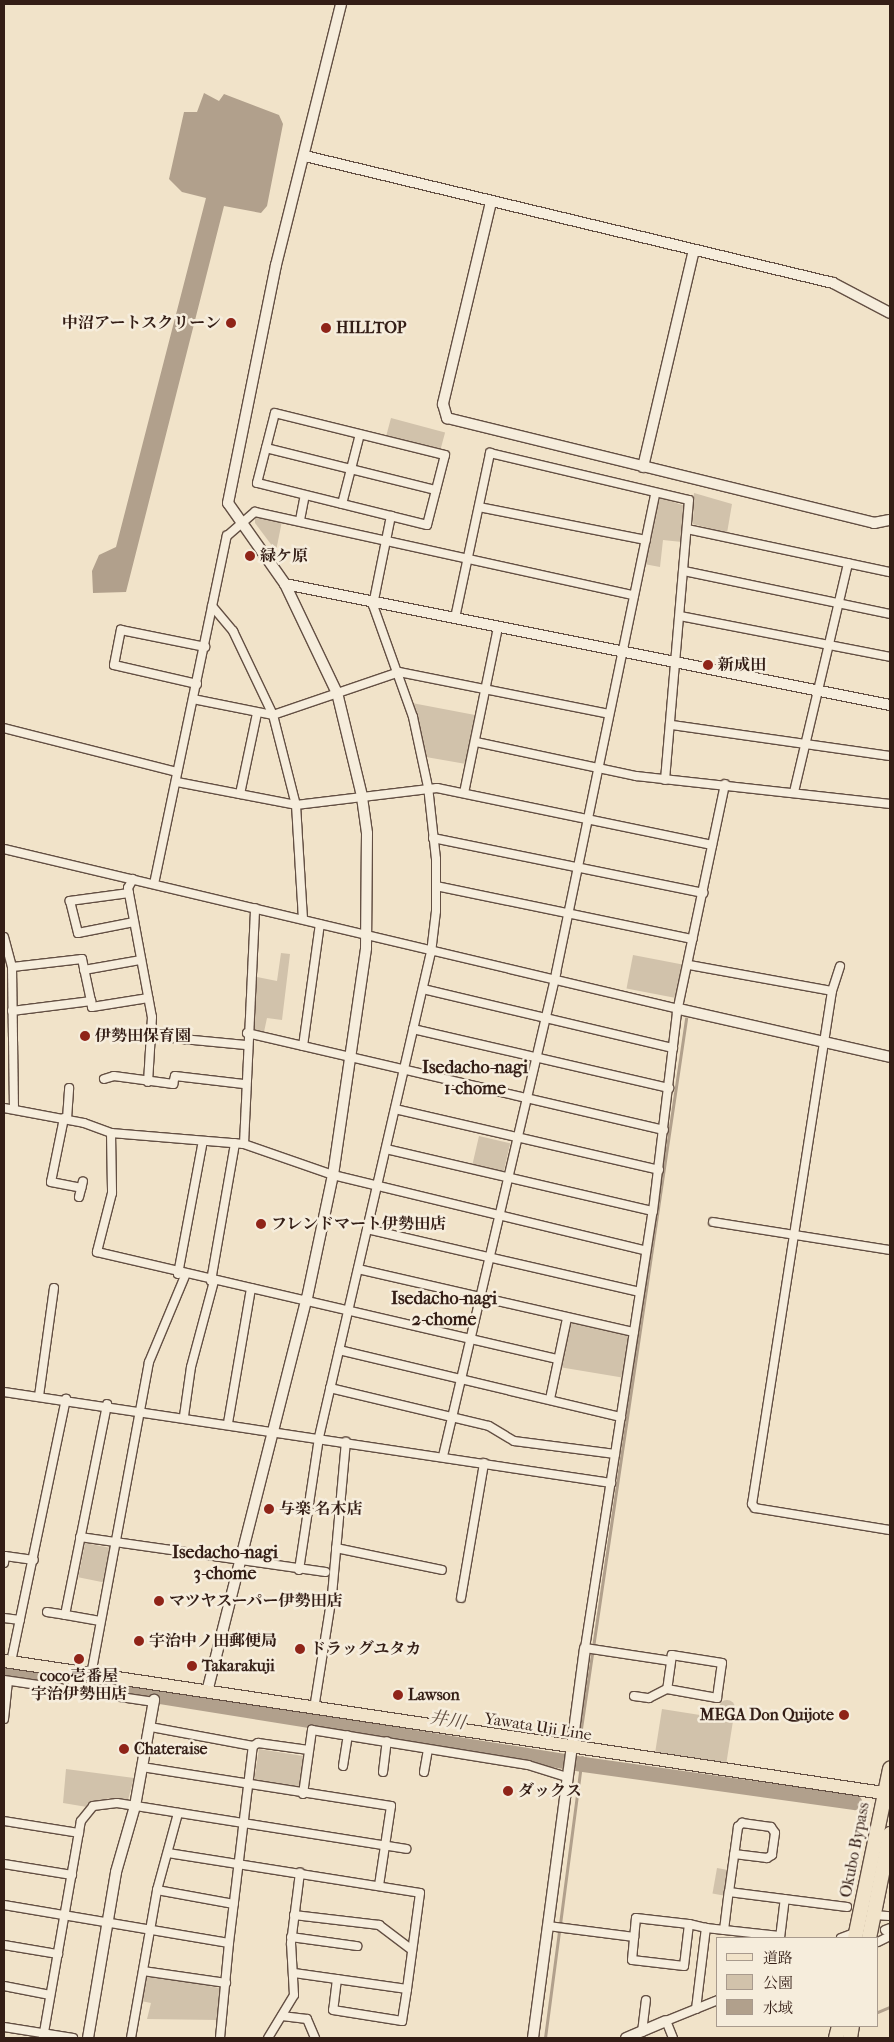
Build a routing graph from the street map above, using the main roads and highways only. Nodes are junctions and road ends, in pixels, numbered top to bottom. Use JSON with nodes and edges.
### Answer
{"nodes":[{"id":1,"x":7,"y":1661,"type":"edge"},
{"id":2,"x":890,"y":1769,"type":"edge"},
{"id":3,"x":887,"y":1793,"type":"edge"},
{"id":4,"x":890,"y":1834,"type":"edge"},
{"id":5,"x":856,"y":1935,"type":"edge"},
{"id":6,"x":870,"y":1937,"type":"edge"}],
"edges":[{"from":1,"to":3,"type":"main road","name":"Yawata Uji Line"},
{"from":2,"to":3,"type":"highway","name":"Okubo Bypass"},
{"from":3,"to":5,"type":"highway","name":"Okubo Bypass"},
{"from":4,"to":6,"type":"highway","name":"Okubo Bypass"}]}
